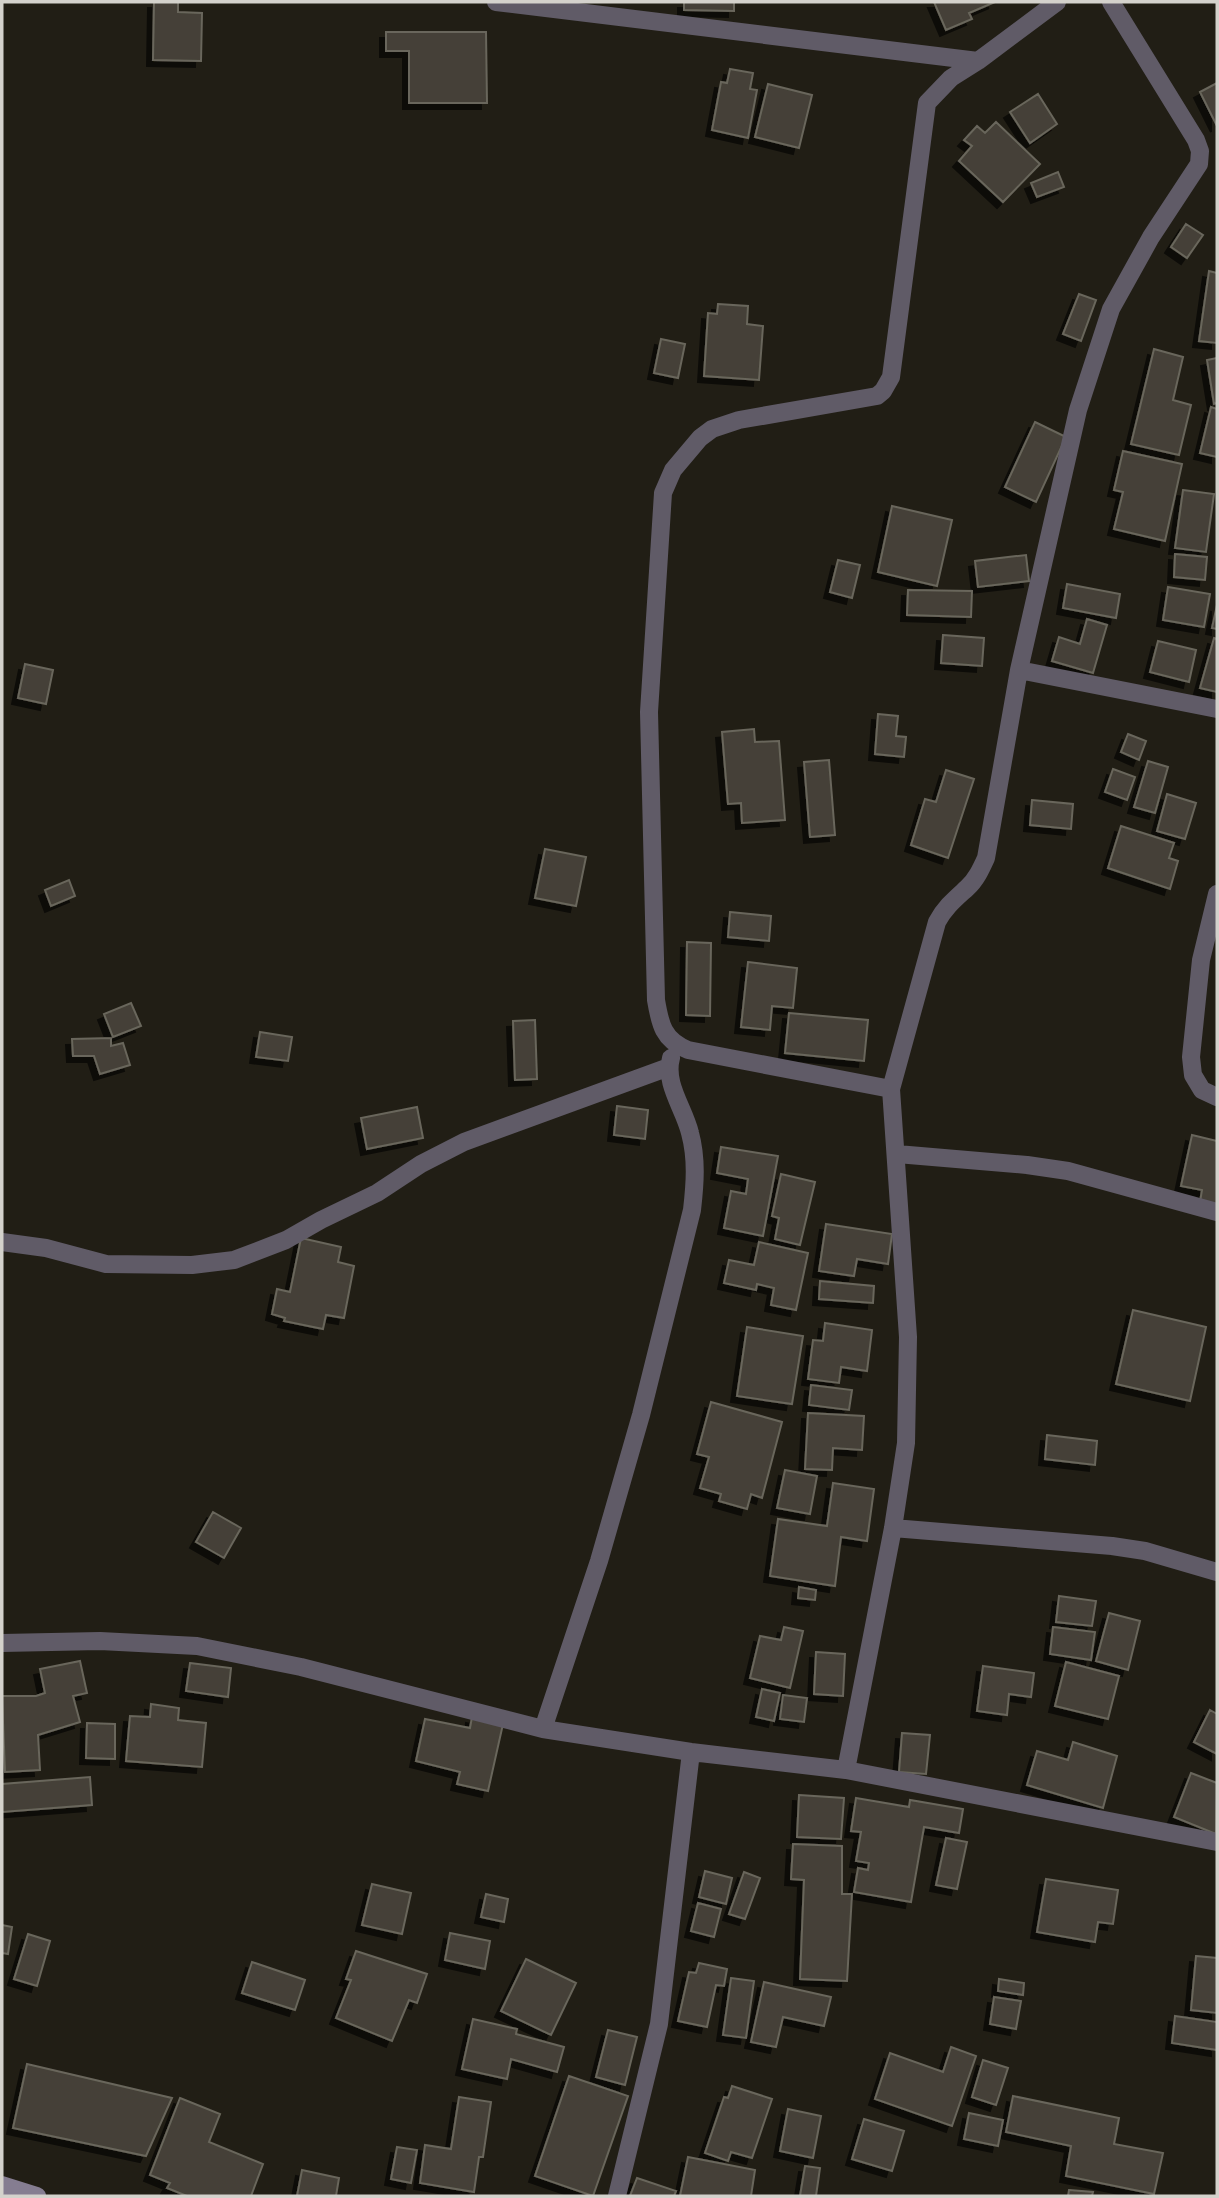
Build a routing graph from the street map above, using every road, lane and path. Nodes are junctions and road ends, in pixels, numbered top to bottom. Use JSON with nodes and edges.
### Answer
{"nodes":[{"id":1,"x":496,"y":2,"type":"edge"},
{"id":2,"x":1057,"y":2,"type":"edge"},
{"id":3,"x":1111,"y":2,"type":"edge"},
{"id":4,"x":978,"y":61,"type":"junction"},
{"id":5,"x":1019,"y":670,"type":"junction"},
{"id":6,"x":1217,"y":709,"type":"edge"},
{"id":7,"x":1217,"y":894,"type":"edge"},
{"id":8,"x":675,"y":1045,"type":"junction"},
{"id":9,"x":669,"y":1067,"type":"junction"},
{"id":10,"x":891,"y":1088,"type":"junction"},
{"id":11,"x":1217,"y":1097,"type":"edge"},
{"id":12,"x":897,"y":1154,"type":"junction"},
{"id":13,"x":1217,"y":1212,"type":"edge"},
{"id":14,"x":2,"y":1242,"type":"edge"},
{"id":15,"x":893,"y":1528,"type":"junction"},
{"id":16,"x":1217,"y":1572,"type":"edge"},
{"id":17,"x":2,"y":1643,"type":"edge"},
{"id":18,"x":543,"y":1729,"type":"junction"},
{"id":19,"x":691,"y":1752,"type":"junction"},
{"id":20,"x":846,"y":1770,"type":"junction"},
{"id":21,"x":1217,"y":1842,"type":"edge"},
{"id":22,"x":2,"y":2185,"type":"edge"},
{"id":23,"x":37,"y":2196,"type":"edge"},
{"id":24,"x":617,"y":2196,"type":"edge"}],
"edges":[{"from":1,"to":4,"type":"street"},
{"from":2,"to":4,"type":"street"},
{"from":3,"to":5,"type":"street"},
{"from":4,"to":8,"type":"street"},
{"from":5,"to":6,"type":"street"},
{"from":5,"to":10,"type":"street"},
{"from":7,"to":11,"type":"street"},
{"from":8,"to":9,"type":"street"},
{"from":8,"to":10,"type":"street"},
{"from":9,"to":14,"type":"street"},
{"from":9,"to":18,"type":"street"},
{"from":10,"to":12,"type":"street"},
{"from":12,"to":13,"type":"street"},
{"from":12,"to":15,"type":"street"},
{"from":15,"to":16,"type":"street"},
{"from":15,"to":20,"type":"street"},
{"from":17,"to":18,"type":"street"},
{"from":18,"to":19,"type":"street"},
{"from":19,"to":20,"type":"street"},
{"from":19,"to":24,"type":"street"},
{"from":20,"to":21,"type":"street"},
{"from":22,"to":23,"type":"street"}]}
